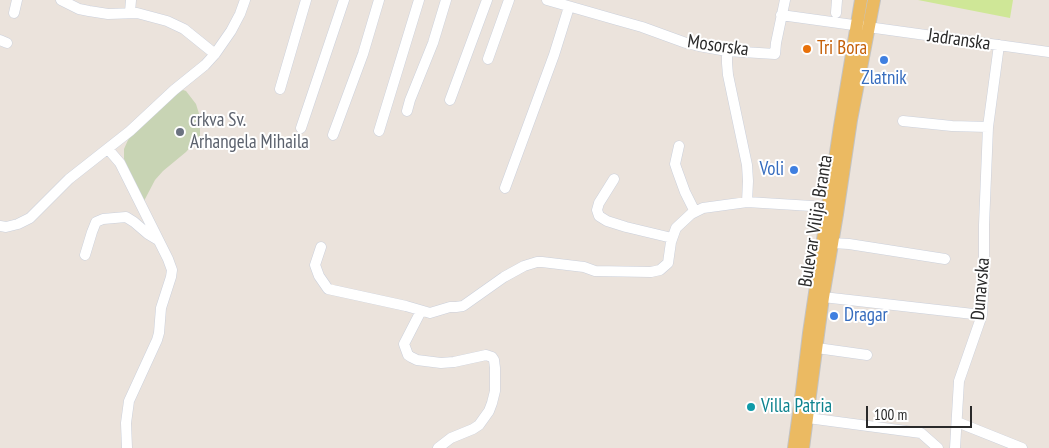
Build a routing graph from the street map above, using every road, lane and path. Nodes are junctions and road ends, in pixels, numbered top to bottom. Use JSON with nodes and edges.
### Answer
{"nodes":[{"id":1,"x":17,"y":0,"type":"edge"},
{"id":2,"x":61,"y":0,"type":"edge"},
{"id":3,"x":132,"y":0,"type":"edge"},
{"id":4,"x":245,"y":0,"type":"edge"},
{"id":5,"x":306,"y":0,"type":"edge"},
{"id":6,"x":344,"y":0,"type":"edge"},
{"id":7,"x":379,"y":0,"type":"edge"},
{"id":8,"x":418,"y":0,"type":"edge"},
{"id":9,"x":446,"y":0,"type":"edge"},
{"id":10,"x":487,"y":0,"type":"edge"},
{"id":11,"x":508,"y":0,"type":"edge"},
{"id":12,"x":550,"y":0,"type":"edge"},
{"id":13,"x":785,"y":0,"type":"edge"},
{"id":14,"x":837,"y":0,"type":"edge"},
{"id":15,"x":861,"y":0,"type":"edge"},
{"id":16,"x":874,"y":0,"type":"edge"},
{"id":17,"x":569,"y":6,"type":"junction"},
{"id":18,"x":130,"y":12,"type":"junction"},
{"id":19,"x":14,"y":13,"type":"dead end"},
{"id":20,"x":836,"y":13,"type":"dead end"},
{"id":21,"x":781,"y":15,"type":"junction"},
{"id":22,"x":863,"y":27,"type":"junction"},
{"id":23,"x":999,"y":45,"type":"junction"},
{"id":24,"x":727,"y":50,"type":"junction"},
{"id":25,"x":1049,"y":52,"type":"edge"},
{"id":26,"x":215,"y":54,"type":"junction"},
{"id":27,"x":488,"y":59,"type":"dead end"},
{"id":28,"x":280,"y":90,"type":"dead end"},
{"id":29,"x":450,"y":100,"type":"dead end"},
{"id":30,"x":407,"y":110,"type":"dead end"},
{"id":31,"x":903,"y":121,"type":"dead end"},
{"id":32,"x":988,"y":127,"type":"junction"},
{"id":33,"x":301,"y":128,"type":"dead end"},
{"id":34,"x":379,"y":130,"type":"dead end"},
{"id":35,"x":130,"y":131,"type":"junction"},
{"id":36,"x":333,"y":135,"type":"dead end"},
{"id":37,"x":679,"y":146,"type":"dead end"},
{"id":38,"x":108,"y":149,"type":"junction"},
{"id":39,"x":120,"y":163,"type":"junction"},
{"id":40,"x":614,"y":179,"type":"dead end"},
{"id":41,"x":505,"y":188,"type":"dead end"},
{"id":42,"x":747,"y":202,"type":"junction"},
{"id":43,"x":828,"y":207,"type":"junction"},
{"id":44,"x":695,"y":212,"type":"junction"},
{"id":45,"x":0,"y":226,"type":"edge"},
{"id":46,"x":672,"y":238,"type":"junction"},
{"id":47,"x":158,"y":240,"type":"junction"},
{"id":48,"x":832,"y":243,"type":"junction"},
{"id":49,"x":321,"y":248,"type":"dead end"},
{"id":50,"x":86,"y":255,"type":"dead end"},
{"id":51,"x":945,"y":259,"type":"dead end"},
{"id":52,"x":823,"y":297,"type":"junction"},
{"id":53,"x":421,"y":311,"type":"junction"},
{"id":54,"x":982,"y":315,"type":"junction"},
{"id":55,"x":817,"y":348,"type":"junction"},
{"id":56,"x":867,"y":355,"type":"dead end"},
{"id":57,"x":808,"y":418,"type":"junction"},
{"id":58,"x":956,"y":422,"type":"junction"},
{"id":59,"x":126,"y":448,"type":"edge"},
{"id":60,"x":438,"y":448,"type":"edge"},
{"id":61,"x":794,"y":448,"type":"edge"},
{"id":62,"x":803,"y":448,"type":"edge"},
{"id":63,"x":938,"y":448,"type":"edge"},
{"id":64,"x":955,"y":448,"type":"edge"},
{"id":65,"x":1022,"y":448,"type":"edge"}],
"edges":[{"from":1,"to":19,"type":"street"},
{"from":2,"to":18,"type":"street"},
{"from":3,"to":18,"type":"street"},
{"from":4,"to":26,"type":"street"},
{"from":5,"to":28,"type":"street"},
{"from":6,"to":33,"type":"street"},
{"from":7,"to":36,"type":"street"},
{"from":8,"to":34,"type":"street"},
{"from":9,"to":30,"type":"street"},
{"from":10,"to":29,"type":"street"},
{"from":11,"to":27,"type":"street"},
{"from":12,"to":17,"type":"street","name":"Mosorska"},
{"from":13,"to":21,"type":"street"},
{"from":14,"to":20,"type":"street"},
{"from":15,"to":22,"type":"main road","name":"Bulevar Vilija Branta"},
{"from":16,"to":22,"type":"main road","name":"Bulevar Vilija Branta"},
{"from":17,"to":24,"type":"street","name":"Mosorska"},
{"from":17,"to":41,"type":"street"},
{"from":18,"to":26,"type":"street"},
{"from":21,"to":22,"type":"street"},
{"from":21,"to":24,"type":"street","name":"Mosorska"},
{"from":22,"to":23,"type":"street","name":"Jadranska"},
{"from":22,"to":43,"type":"main road","name":"Bulevar Vilija Branta"},
{"from":22,"to":48,"type":"main road","name":"Bulevar Vilija Branta"},
{"from":23,"to":25,"type":"street","name":"Jadranska"},
{"from":23,"to":32,"type":"street","name":"Dunavska"},
{"from":24,"to":42,"type":"street"},
{"from":26,"to":35,"type":"street"},
{"from":31,"to":32,"type":"street"},
{"from":32,"to":54,"type":"street","name":"Dunavska"},
{"from":35,"to":38,"type":"street"},
{"from":35,"to":39,"type":"street"},
{"from":37,"to":44,"type":"street"},
{"from":38,"to":39,"type":"street"},
{"from":38,"to":45,"type":"street"},
{"from":39,"to":47,"type":"street"},
{"from":40,"to":46,"type":"street"},
{"from":42,"to":43,"type":"street"},
{"from":42,"to":44,"type":"street"},
{"from":43,"to":61,"type":"main road","name":"Bulevar Vilija Branta"},
{"from":44,"to":46,"type":"street"},
{"from":46,"to":53,"type":"street"},
{"from":47,"to":50,"type":"street"},
{"from":47,"to":59,"type":"street"},
{"from":48,"to":51,"type":"street"},
{"from":48,"to":52,"type":"main road","name":"Bulevar Vilija Branta"},
{"from":49,"to":53,"type":"street"},
{"from":52,"to":54,"type":"street"},
{"from":52,"to":55,"type":"main road","name":"Bulevar Vilija Branta"},
{"from":53,"to":60,"type":"street"},
{"from":54,"to":58,"type":"street","name":"Dunavska"},
{"from":55,"to":56,"type":"street"},
{"from":55,"to":57,"type":"main road","name":"Bulevar Vilija Branta"},
{"from":57,"to":62,"type":"main road","name":"Bulevar Vilija Branta"},
{"from":57,"to":63,"type":"street"},
{"from":58,"to":64,"type":"street","name":"Dunavska"},
{"from":58,"to":65,"type":"street"}]}
